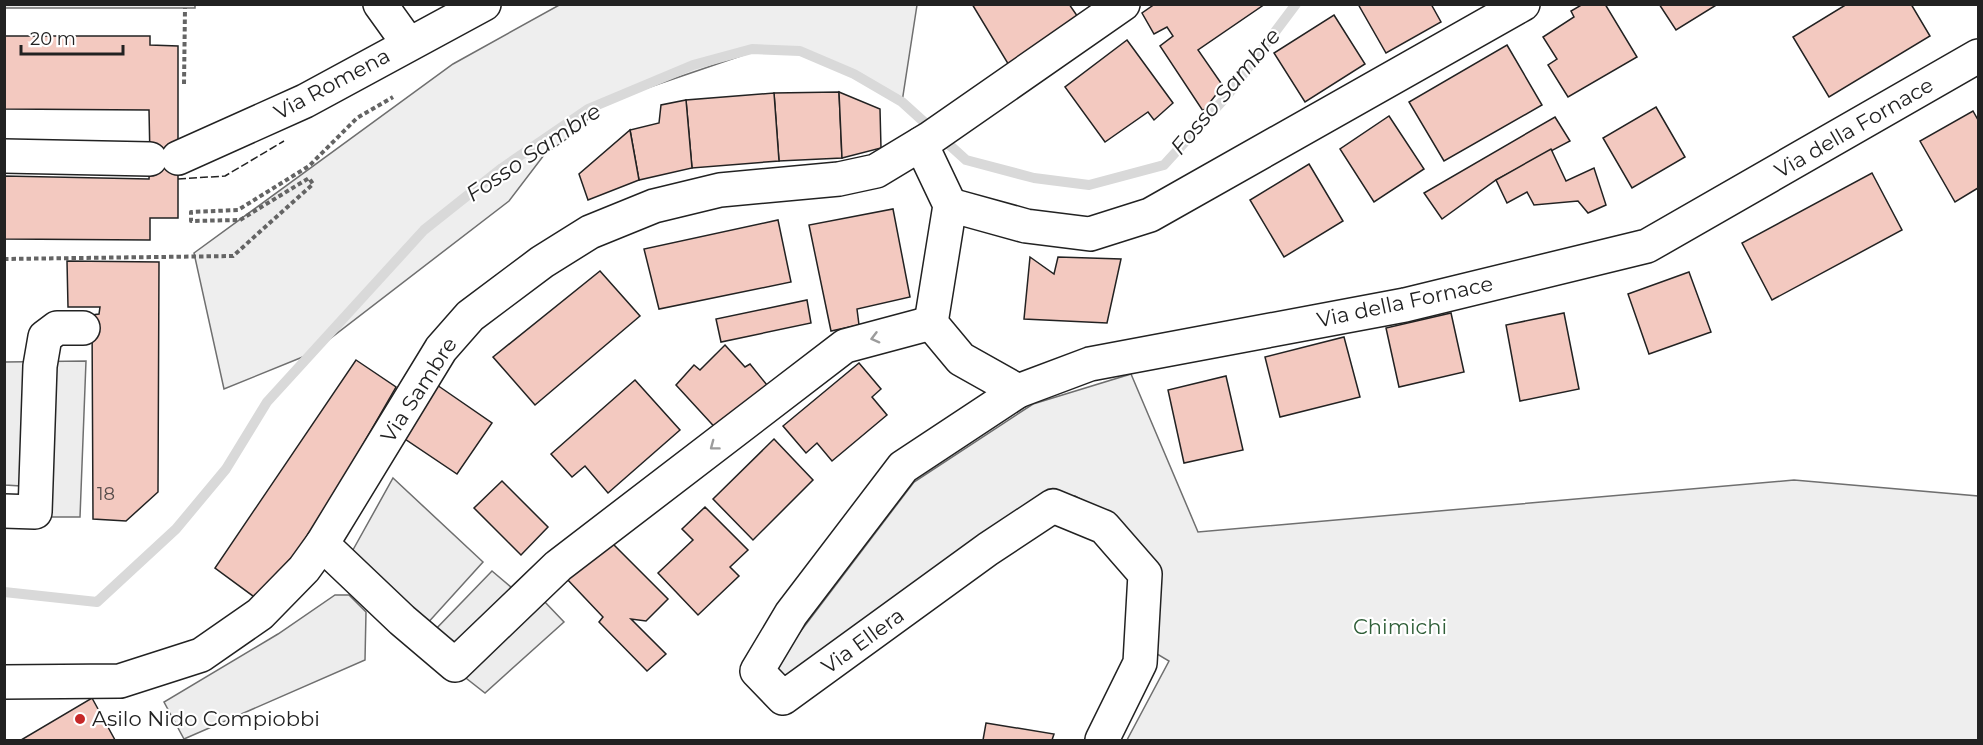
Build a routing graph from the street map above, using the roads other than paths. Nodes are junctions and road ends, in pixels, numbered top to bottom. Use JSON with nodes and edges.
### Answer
{"nodes":[{"id":1,"x":380,"y":4,"type":"edge"},
{"id":2,"x":484,"y":4,"type":"edge"},
{"id":3,"x":1523,"y":4,"type":"edge"},
{"id":4,"x":1121,"y":5,"type":"edge"},
{"id":5,"x":408,"y":43,"type":"junction"},
{"id":6,"x":1978,"y":56,"type":"edge"},
{"id":7,"x":925,"y":141,"type":"junction"},
{"id":8,"x":4,"y":156,"type":"edge"},
{"id":9,"x":951,"y":205,"type":"junction"},
{"id":10,"x":931,"y":323,"type":"junction"},
{"id":11,"x":83,"y":328,"type":"dead end"},
{"id":12,"x":1018,"y":391,"type":"junction"},
{"id":13,"x":4,"y":511,"type":"edge"},
{"id":14,"x":321,"y":544,"type":"junction"},
{"id":15,"x":4,"y":682,"type":"edge"},
{"id":16,"x":1102,"y":741,"type":"edge"}],
"edges":[{"from":1,"to":5,"type":"street"},
{"from":2,"to":5,"type":"street","name":"Via Romena"},
{"from":3,"to":9,"type":"street"},
{"from":4,"to":7,"type":"street","name":"Via Sambre"},
{"from":5,"to":8,"type":"street","name":"Via Romena"},
{"from":6,"to":12,"type":"street","name":"Via della Fornace"},
{"from":7,"to":9,"type":"street"},
{"from":7,"to":14,"type":"street","name":"Via Sambre"},
{"from":9,"to":10,"type":"street"},
{"from":10,"to":12,"type":"street"},
{"from":10,"to":14,"type":"street","one_way":true},
{"from":11,"to":13,"type":"street"},
{"from":12,"to":16,"type":"street","name":"Via Ellera"},
{"from":14,"to":15,"type":"street","name":"Via Sambre"}]}
